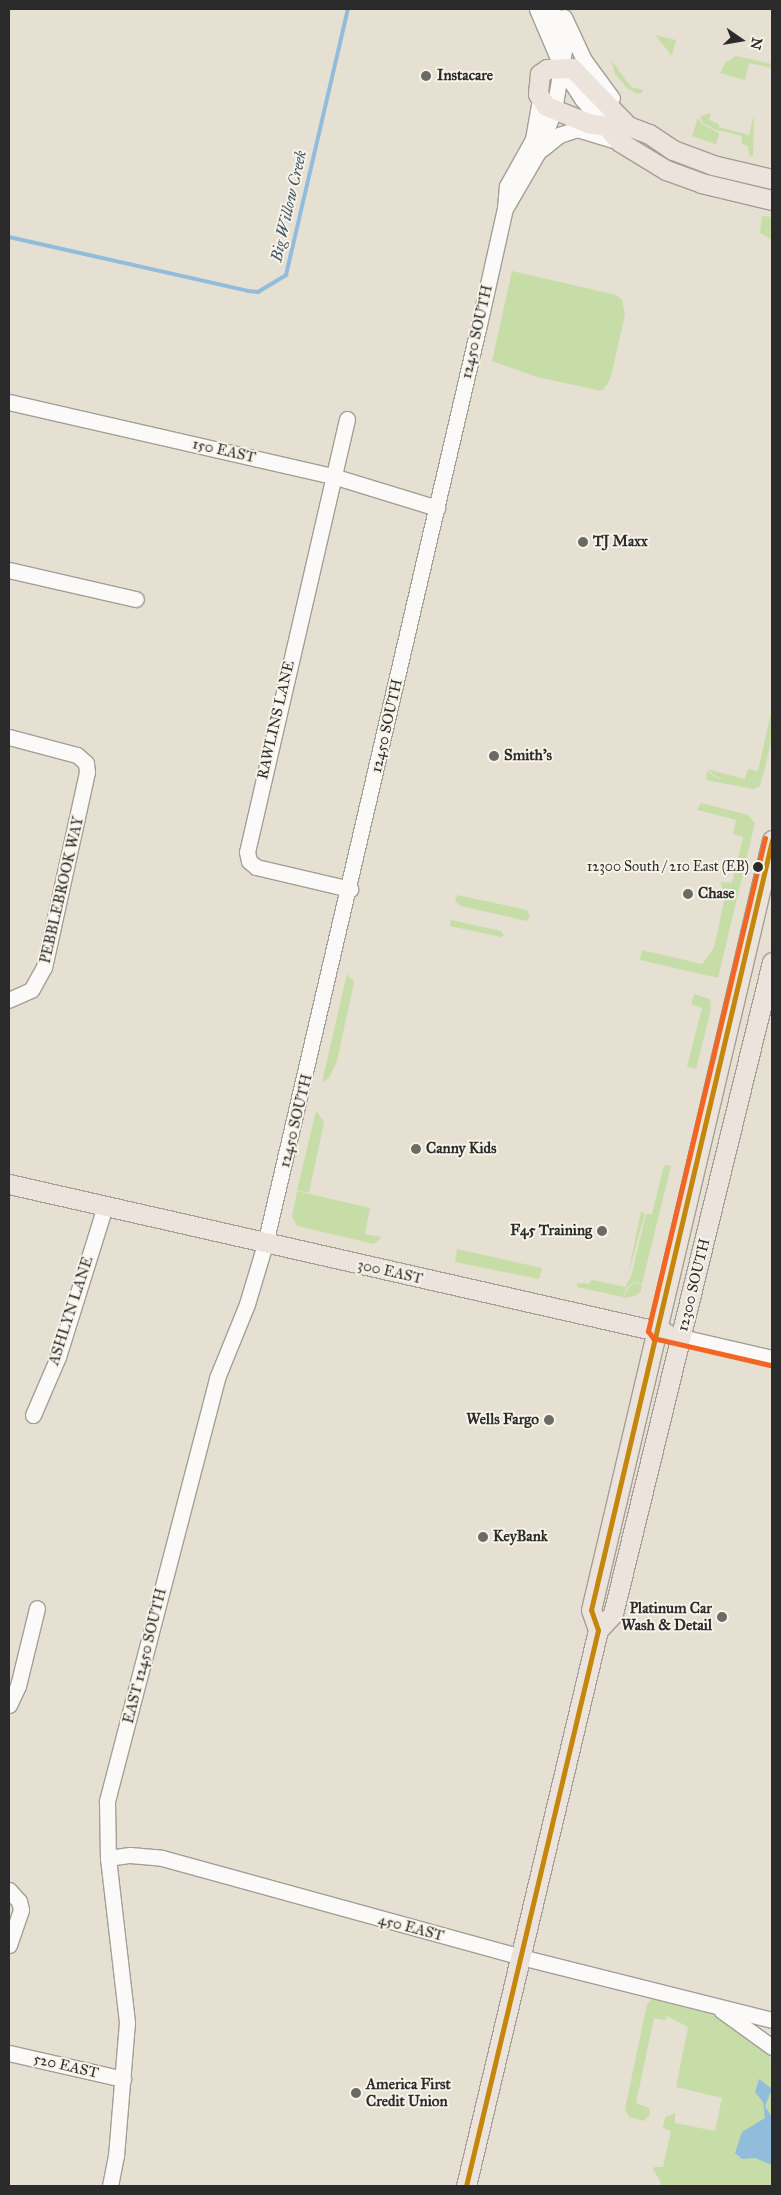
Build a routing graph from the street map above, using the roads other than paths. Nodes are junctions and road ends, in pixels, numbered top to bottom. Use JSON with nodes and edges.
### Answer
{"nodes":[{"id":1,"x":537,"y":9,"type":"edge"},
{"id":2,"x":552,"y":9,"type":"edge"},
{"id":3,"x":561,"y":9,"type":"edge"},
{"id":4,"x":547,"y":37,"type":"junction"},
{"id":5,"x":562,"y":68,"type":"junction"},
{"id":6,"x":540,"y":74,"type":"junction"},
{"id":7,"x":547,"y":105,"type":"junction"},
{"id":8,"x":606,"y":126,"type":"junction"},
{"id":9,"x":649,"y":134,"type":"junction"},
{"id":10,"x":620,"y":142,"type":"junction"},
{"id":11,"x":538,"y":152,"type":"junction"},
{"id":12,"x":772,"y":179,"type":"edge"},
{"id":13,"x":772,"y":200,"type":"edge"},
{"id":14,"x":505,"y":208,"type":"junction"},
{"id":15,"x":9,"y":402,"type":"edge"},
{"id":16,"x":346,"y":419,"type":"dead end"},
{"id":17,"x":333,"y":476,"type":"junction"},
{"id":18,"x":437,"y":508,"type":"junction"},
{"id":19,"x":9,"y":570,"type":"edge"},
{"id":20,"x":136,"y":600,"type":"dead end"},
{"id":21,"x":9,"y":737,"type":"edge"},
{"id":22,"x":772,"y":840,"type":"edge"},
{"id":23,"x":350,"y":889,"type":"junction"},
{"id":24,"x":771,"y":970,"type":"edge"},
{"id":25,"x":9,"y":1000,"type":"edge"},
{"id":26,"x":9,"y":1184,"type":"edge"},
{"id":27,"x":105,"y":1206,"type":"junction"},
{"id":28,"x":265,"y":1244,"type":"junction"},
{"id":29,"x":655,"y":1331,"type":"junction"},
{"id":30,"x":681,"y":1337,"type":"junction"},
{"id":31,"x":772,"y":1358,"type":"edge"},
{"id":32,"x":33,"y":1415,"type":"dead end"},
{"id":33,"x":37,"y":1608,"type":"dead end"},
{"id":34,"x":598,"y":1630,"type":"junction"},
{"id":35,"x":9,"y":1705,"type":"edge"},
{"id":36,"x":108,"y":1858,"type":"junction"},
{"id":37,"x":9,"y":1890,"type":"edge"},
{"id":38,"x":9,"y":1945,"type":"edge"},
{"id":39,"x":520,"y":1957,"type":"junction"},
{"id":40,"x":714,"y":2006,"type":"junction"},
{"id":41,"x":772,"y":2020,"type":"edge"},
{"id":42,"x":772,"y":2046,"type":"edge"},
{"id":43,"x":9,"y":2053,"type":"edge"},
{"id":44,"x":123,"y":2079,"type":"junction"},
{"id":45,"x":110,"y":2186,"type":"edge"},
{"id":46,"x":466,"y":2186,"type":"edge"}],
"edges":[{"from":1,"to":4,"type":"street"},
{"from":2,"to":5,"type":"street","name":"12450 SOUTH"},
{"from":3,"to":9,"type":"street"},
{"from":4,"to":5,"type":"street"},
{"from":4,"to":6,"type":"street"},
{"from":5,"to":6,"type":"main road"},
{"from":5,"to":7,"type":"street","name":"12450 SOUTH"},
{"from":5,"to":8,"type":"street"},
{"from":5,"to":9,"type":"main road"},
{"from":6,"to":7,"type":"main road"},
{"from":7,"to":8,"type":"main road"},
{"from":7,"to":11,"type":"street","name":"12450 SOUTH"},
{"from":7,"to":14,"type":"street","name":"12450 SOUTH"},
{"from":8,"to":10,"type":"main road"},
{"from":9,"to":12,"type":"main road"},
{"from":10,"to":11,"type":"street"},
{"from":10,"to":13,"type":"main road"},
{"from":11,"to":14,"type":"street","name":"12450 SOUTH"},
{"from":14,"to":18,"type":"street","name":"12450 SOUTH"},
{"from":15,"to":17,"type":"street","name":"150 EAST"},
{"from":16,"to":17,"type":"street","name":"RAWLINS LANE"},
{"from":17,"to":18,"type":"street","name":"150 EAST"},
{"from":17,"to":23,"type":"street","name":"RAWLINS LANE"},
{"from":18,"to":23,"type":"street","name":"12450 SOUTH"},
{"from":19,"to":20,"type":"street"},
{"from":21,"to":25,"type":"street","name":"PEBBLEBROOK WAY"},
{"from":22,"to":29,"type":"main road","name":"12300 SOUTH"},
{"from":23,"to":28,"type":"street","name":"12450 SOUTH"},
{"from":24,"to":30,"type":"main road","name":"12300 SOUTH"},
{"from":26,"to":27,"type":"main road","name":"300 EAST"},
{"from":27,"to":28,"type":"main road","name":"300 EAST"},
{"from":27,"to":32,"type":"street","name":"ASHLYN LANE"},
{"from":28,"to":29,"type":"main road","name":"300 EAST"},
{"from":28,"to":36,"type":"street","name":"EAST 12450 SOUTH"},
{"from":29,"to":30,"type":"main road","name":"300 EAST"},
{"from":29,"to":34,"type":"main road","name":"12300 SOUTH"},
{"from":30,"to":31,"type":"street","name":"300 EAST"},
{"from":30,"to":34,"type":"main road","name":"12300 SOUTH"},
{"from":33,"to":35,"type":"street"},
{"from":34,"to":39,"type":"main road","name":"12300 SOUTH"},
{"from":36,"to":39,"type":"street","name":"450 EAST"},
{"from":36,"to":44,"type":"street","name":"EAST 12450 SOUTH"},
{"from":37,"to":38,"type":"street"},
{"from":39,"to":40,"type":"street","name":"450 EAST"},
{"from":39,"to":46,"type":"main road","name":"12300 SOUTH"},
{"from":40,"to":41,"type":"street","name":"450 EAST"},
{"from":40,"to":42,"type":"street","name":"450 EAST"},
{"from":43,"to":44,"type":"street","name":"520 EAST"},
{"from":44,"to":45,"type":"street","name":"EAST 12450 SOUTH"}]}
